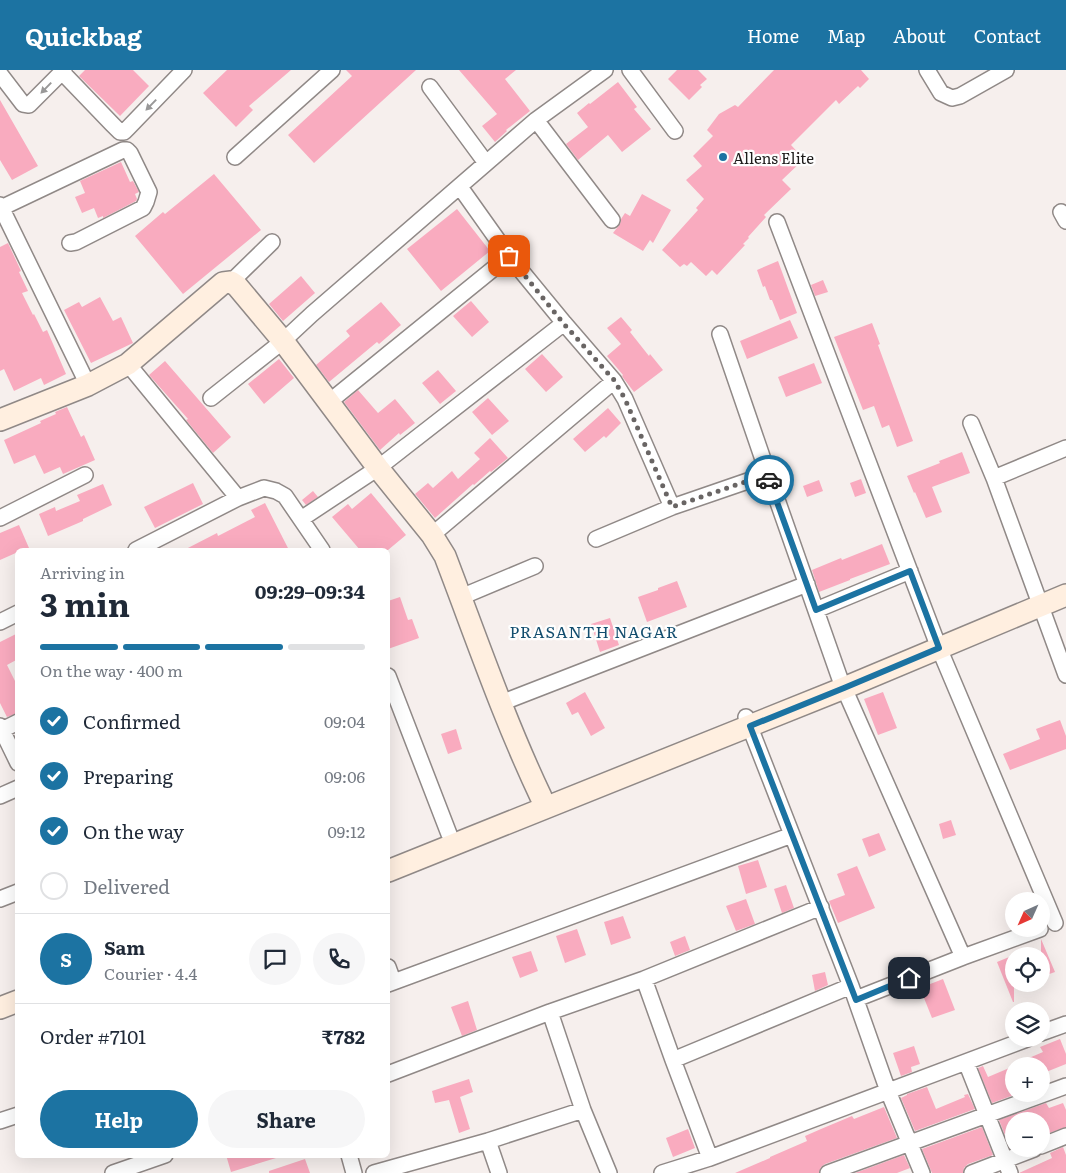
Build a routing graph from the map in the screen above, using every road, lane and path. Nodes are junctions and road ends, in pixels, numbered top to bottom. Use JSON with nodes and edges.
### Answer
{"nodes":[{"id":1,"x":184,"y":70,"type":"edge"},
{"id":2,"x":332,"y":70,"type":"edge"},
{"id":3,"x":605,"y":70,"type":"edge"},
{"id":4,"x":630,"y":70,"type":"edge"},
{"id":5,"x":927,"y":70,"type":"edge"},
{"id":6,"x":1006,"y":70,"type":"edge"},
{"id":7,"x":63,"y":71,"type":"edge"},
{"id":8,"x":0,"y":74,"type":"edge"},
{"id":9,"x":430,"y":87,"type":"dead end"},
{"id":10,"x":536,"y":120,"type":"junction"},
{"id":11,"x":675,"y":131,"type":"dead end"},
{"id":12,"x":235,"y":157,"type":"dead end"},
{"id":13,"x":486,"y":163,"type":"junction"},
{"id":14,"x":460,"y":187,"type":"junction"},
{"id":15,"x":1,"y":206,"type":"edge"},
{"id":16,"x":612,"y":220,"type":"dead end"},
{"id":17,"x":777,"y":222,"type":"dead end"},
{"id":18,"x":272,"y":242,"type":"dead end"},
{"id":19,"x":70,"y":243,"type":"dead end"},
{"id":20,"x":509,"y":256,"type":"junction"},
{"id":21,"x":231,"y":282,"type":"junction"},
{"id":22,"x":564,"y":324,"type":"junction"},
{"id":23,"x":720,"y":334,"type":"dead end"},
{"id":24,"x":283,"y":341,"type":"junction"},
{"id":25,"x":128,"y":364,"type":"junction"},
{"id":26,"x":614,"y":380,"type":"junction"},
{"id":27,"x":88,"y":385,"type":"junction"},
{"id":28,"x":211,"y":398,"type":"dead end"},
{"id":29,"x":329,"y":402,"type":"junction"},
{"id":30,"x":2,"y":414,"type":"edge"},
{"id":31,"x":972,"y":423,"type":"dead end"},
{"id":32,"x":1066,"y":448,"type":"edge"},
{"id":33,"x":378,"y":468,"type":"junction"},
{"id":34,"x":768,"y":474,"type":"junction"},
{"id":35,"x":85,"y":475,"type":"dead end"},
{"id":36,"x":994,"y":478,"type":"junction"},
{"id":37,"x":238,"y":498,"type":"junction"},
{"id":38,"x":672,"y":507,"type":"junction"},
{"id":39,"x":0,"y":518,"type":"edge"},
{"id":40,"x":301,"y":519,"type":"junction"},
{"id":41,"x":432,"y":535,"type":"junction"},
{"id":42,"x":596,"y":540,"type":"dead end"},
{"id":43,"x":140,"y":548,"type":"edge"},
{"id":44,"x":321,"y":548,"type":"edge"},
{"id":45,"x":534,"y":566,"type":"dead end"},
{"id":46,"x":910,"y":571,"type":"junction"},
{"id":47,"x":1066,"y":583,"type":"edge"},
{"id":48,"x":807,"y":584,"type":"junction"},
{"id":49,"x":1066,"y":595,"type":"edge"},
{"id":50,"x":461,"y":597,"type":"junction"},
{"id":51,"x":1039,"y":601,"type":"junction"},
{"id":52,"x":816,"y":610,"type":"junction"},
{"id":53,"x":15,"y":614,"type":"edge"},
{"id":54,"x":0,"y":622,"type":"edge"},
{"id":55,"x":938,"y":643,"type":"junction"},
{"id":56,"x":1066,"y":675,"type":"edge"},
{"id":57,"x":390,"y":681,"type":"edge"},
{"id":58,"x":842,"y":684,"type":"junction"},
{"id":59,"x":501,"y":703,"type":"junction"},
{"id":60,"x":748,"y":721,"type":"junction"},
{"id":61,"x":15,"y":723,"type":"edge"},
{"id":62,"x":1,"y":728,"type":"edge"},
{"id":63,"x":15,"y":757,"type":"edge"},
{"id":64,"x":15,"y":789,"type":"edge"},
{"id":65,"x":0,"y":796,"type":"edge"},
{"id":66,"x":542,"y":797,"type":"junction"},
{"id":67,"x":448,"y":834,"type":"junction"},
{"id":68,"x":792,"y":835,"type":"junction"},
{"id":69,"x":390,"y":856,"type":"edge"},
{"id":70,"x":390,"y":870,"type":"edge"},
{"id":71,"x":1037,"y":892,"type":"edge"},
{"id":72,"x":15,"y":893,"type":"edge"},
{"id":73,"x":0,"y":899,"type":"edge"},
{"id":74,"x":820,"y":907,"type":"junction"},
{"id":75,"x":1013,"y":938,"type":"edge"},
{"id":76,"x":963,"y":957,"type":"junction"},
{"id":77,"x":644,"y":979,"type":"junction"},
{"id":78,"x":390,"y":983,"type":"edge"},
{"id":79,"x":854,"y":993,"type":"junction"},
{"id":80,"x":15,"y":1002,"type":"edge"},
{"id":81,"x":0,"y":1008,"type":"edge"},
{"id":82,"x":550,"y":1012,"type":"junction"},
{"id":83,"x":15,"y":1015,"type":"edge"},
{"id":84,"x":0,"y":1021,"type":"edge"},
{"id":85,"x":1066,"y":1024,"type":"edge"},
{"id":86,"x":1050,"y":1030,"type":"edge"},
{"id":87,"x":1006,"y":1047,"type":"edge"},
{"id":88,"x":673,"y":1060,"type":"junction"},
{"id":89,"x":966,"y":1062,"type":"junction"},
{"id":90,"x":390,"y":1073,"type":"edge"},
{"id":91,"x":1066,"y":1086,"type":"edge"},
{"id":92,"x":888,"y":1091,"type":"junction"},
{"id":93,"x":583,"y":1110,"type":"junction"},
{"id":94,"x":987,"y":1114,"type":"junction"},
{"id":95,"x":15,"y":1116,"type":"edge"},
{"id":96,"x":0,"y":1121,"type":"edge"},
{"id":97,"x":1066,"y":1136,"type":"edge"},
{"id":98,"x":488,"y":1141,"type":"junction"},
{"id":99,"x":1050,"y":1142,"type":"edge"},
{"id":100,"x":910,"y":1144,"type":"junction"},
{"id":101,"x":1022,"y":1157,"type":"edge"},
{"id":102,"x":154,"y":1158,"type":"edge"},
{"id":103,"x":350,"y":1158,"type":"edge"},
{"id":104,"x":710,"y":1158,"type":"junction"},
{"id":105,"x":129,"y":1165,"type":"edge"},
{"id":106,"x":1007,"y":1167,"type":"edge"},
{"id":107,"x":113,"y":1173,"type":"edge"},
{"id":108,"x":354,"y":1173,"type":"edge"},
{"id":109,"x":374,"y":1173,"type":"edge"},
{"id":110,"x":498,"y":1173,"type":"edge"},
{"id":111,"x":608,"y":1173,"type":"edge"},
{"id":112,"x":662,"y":1173,"type":"edge"},
{"id":113,"x":828,"y":1173,"type":"edge"},
{"id":114,"x":922,"y":1173,"type":"edge"},
{"id":115,"x":972,"y":1173,"type":"edge"}],
"edges":[{"from":1,"to":7,"type":"street","one_way":true},
{"from":2,"to":12,"type":"street"},
{"from":3,"to":10,"type":"street"},
{"from":4,"to":11,"type":"street"},
{"from":5,"to":6,"type":"street"},
{"from":7,"to":8,"type":"street","one_way":true},
{"from":9,"to":13,"type":"street"},
{"from":10,"to":13,"type":"street"},
{"from":10,"to":16,"type":"street"},
{"from":13,"to":14,"type":"street"},
{"from":14,"to":20,"type":"street"},
{"from":14,"to":24,"type":"street"},
{"from":15,"to":19,"type":"street"},
{"from":15,"to":27,"type":"street"},
{"from":17,"to":46,"type":"street"},
{"from":18,"to":21,"type":"street"},
{"from":20,"to":22,"type":"street"},
{"from":20,"to":29,"type":"street"},
{"from":21,"to":24,"type":"street"},
{"from":21,"to":25,"type":"street"},
{"from":22,"to":26,"type":"street"},
{"from":22,"to":33,"type":"street"},
{"from":23,"to":34,"type":"street"},
{"from":24,"to":28,"type":"street"},
{"from":24,"to":29,"type":"street"},
{"from":25,"to":27,"type":"street"},
{"from":25,"to":37,"type":"street"},
{"from":26,"to":38,"type":"street"},
{"from":26,"to":41,"type":"street"},
{"from":27,"to":30,"type":"street"},
{"from":29,"to":33,"type":"street"},
{"from":31,"to":36,"type":"street"},
{"from":32,"to":36,"type":"street"},
{"from":33,"to":40,"type":"street"},
{"from":33,"to":41,"type":"street"},
{"from":34,"to":38,"type":"street"},
{"from":34,"to":48,"type":"street"},
{"from":35,"to":39,"type":"street"},
{"from":36,"to":51,"type":"street"},
{"from":37,"to":40,"type":"street"},
{"from":37,"to":43,"type":"street"},
{"from":38,"to":42,"type":"street"},
{"from":40,"to":44,"type":"street"},
{"from":41,"to":50,"type":"street"},
{"from":45,"to":50,"type":"street"},
{"from":46,"to":52,"type":"street"},
{"from":46,"to":55,"type":"street"},
{"from":47,"to":51,"type":"street"},
{"from":48,"to":52,"type":"street"},
{"from":48,"to":59,"type":"street"},
{"from":49,"to":51,"type":"street"},
{"from":50,"to":59,"type":"street"},
{"from":51,"to":55,"type":"street"},
{"from":51,"to":56,"type":"street"},
{"from":52,"to":58,"type":"street"},
{"from":53,"to":54,"type":"street"},
{"from":55,"to":58,"type":"street"},
{"from":55,"to":71,"type":"street"},
{"from":57,"to":67,"type":"street"},
{"from":58,"to":60,"type":"street"},
{"from":58,"to":76,"type":"street"},
{"from":59,"to":66,"type":"street"},
{"from":60,"to":66,"type":"street"},
{"from":60,"to":68,"type":"street"},
{"from":60,"to":70,"type":"street"},
{"from":61,"to":62,"type":"street"},
{"from":62,"to":63,"type":"street"},
{"from":64,"to":65,"type":"street"},
{"from":66,"to":67,"type":"street"},
{"from":67,"to":69,"type":"street"},
{"from":68,"to":74,"type":"street"},
{"from":68,"to":78,"type":"street"},
{"from":72,"to":73,"type":"street"},
{"from":74,"to":77,"type":"street"},
{"from":74,"to":79,"type":"street"},
{"from":75,"to":76,"type":"street"},
{"from":76,"to":79,"type":"street"},
{"from":77,"to":82,"type":"street"},
{"from":77,"to":88,"type":"street"},
{"from":79,"to":88,"type":"street"},
{"from":79,"to":92,"type":"street"},
{"from":80,"to":81,"type":"street"},
{"from":82,"to":90,"type":"street"},
{"from":82,"to":93,"type":"street"},
{"from":83,"to":84,"type":"street"},
{"from":85,"to":86,"type":"street"},
{"from":87,"to":89,"type":"street"},
{"from":88,"to":104,"type":"street"},
{"from":89,"to":92,"type":"street"},
{"from":89,"to":94,"type":"street"},
{"from":91,"to":94,"type":"street"},
{"from":92,"to":100,"type":"street"},
{"from":92,"to":104,"type":"street"},
{"from":93,"to":98,"type":"street"},
{"from":93,"to":111,"type":"street"},
{"from":94,"to":100,"type":"street"},
{"from":94,"to":106,"type":"street"},
{"from":95,"to":96,"type":"street"},
{"from":97,"to":99,"type":"street"},
{"from":98,"to":109,"type":"street"},
{"from":98,"to":110,"type":"street"},
{"from":100,"to":113,"type":"street"},
{"from":100,"to":114,"type":"street"},
{"from":101,"to":106,"type":"street"},
{"from":102,"to":105,"type":"street"},
{"from":103,"to":108,"type":"street"},
{"from":104,"to":112,"type":"street"},
{"from":105,"to":107,"type":"street"},
{"from":106,"to":115,"type":"street"}]}
